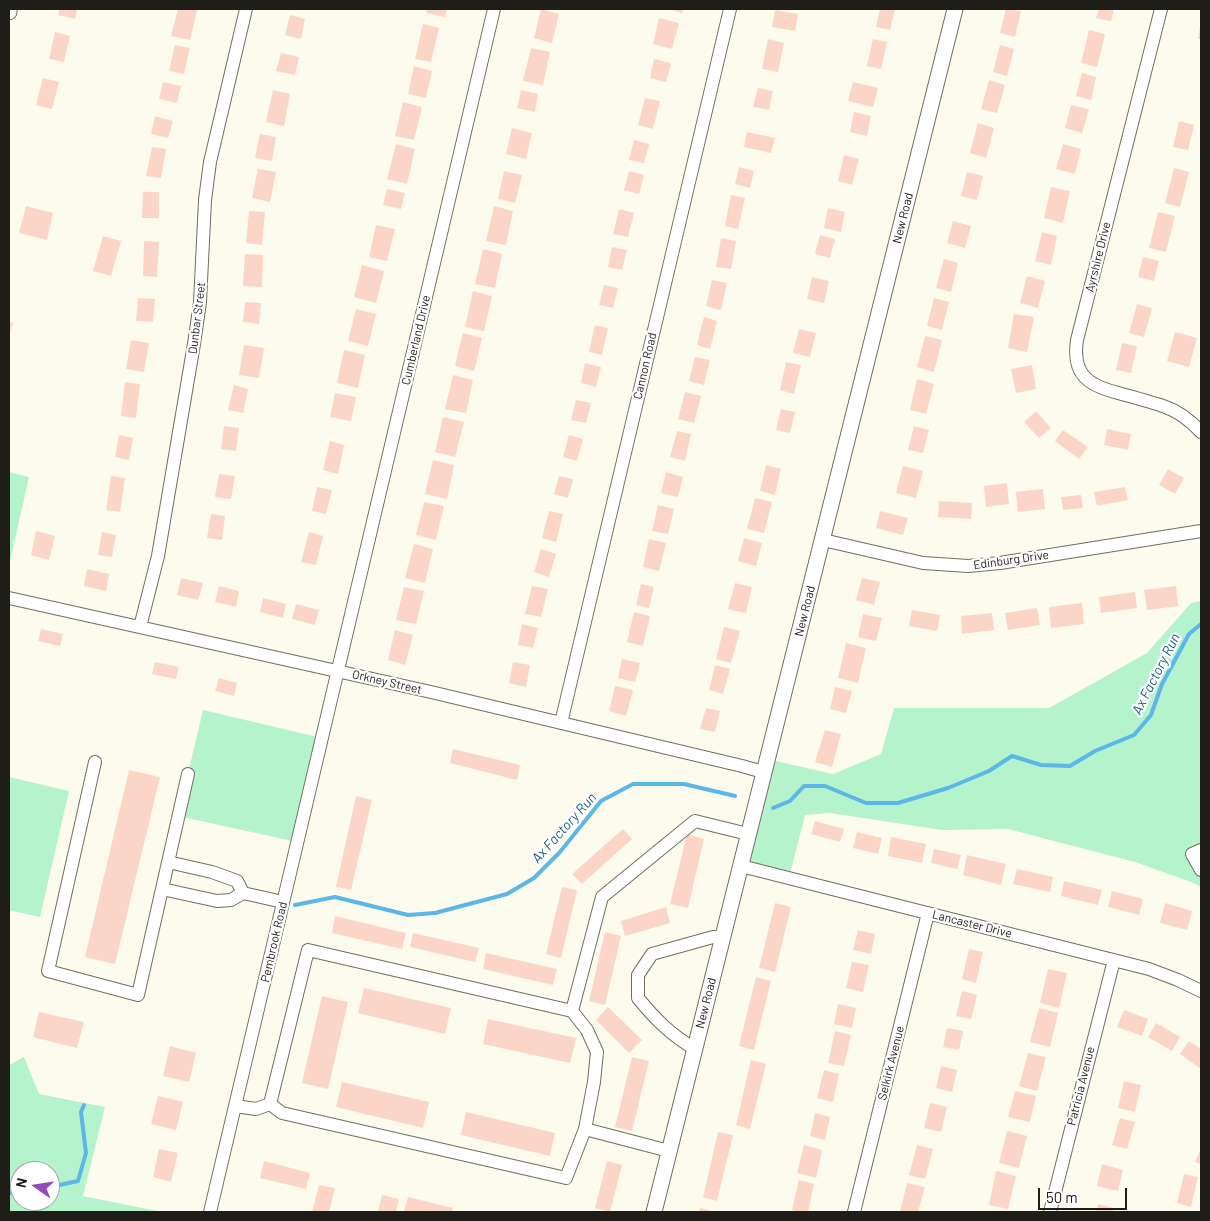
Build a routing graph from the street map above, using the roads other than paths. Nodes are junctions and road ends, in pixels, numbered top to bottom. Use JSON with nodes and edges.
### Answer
{"nodes":[{"id":1,"x":246,"y":9,"type":"edge"},
{"id":2,"x":494,"y":9,"type":"edge"},
{"id":3,"x":730,"y":9,"type":"edge"},
{"id":4,"x":955,"y":9,"type":"edge"},
{"id":5,"x":1161,"y":9,"type":"edge"},
{"id":6,"x":1201,"y":432,"type":"edge"},
{"id":7,"x":1201,"y":531,"type":"edge"},
{"id":8,"x":822,"y":540,"type":"junction"},
{"id":9,"x":9,"y":598,"type":"edge"},
{"id":10,"x":140,"y":627,"type":"junction"},
{"id":11,"x":338,"y":671,"type":"junction"},
{"id":12,"x":561,"y":723,"type":"junction"},
{"id":13,"x":95,"y":762,"type":"dead end"},
{"id":14,"x":763,"y":772,"type":"junction"},
{"id":15,"x":188,"y":774,"type":"dead end"},
{"id":16,"x":748,"y":834,"type":"junction"},
{"id":17,"x":1201,"y":850,"type":"edge"},
{"id":18,"x":168,"y":862,"type":"junction"},
{"id":19,"x":741,"y":866,"type":"junction"},
{"id":20,"x":1201,"y":870,"type":"edge"},
{"id":21,"x":162,"y":889,"type":"junction"},
{"id":22,"x":242,"y":893,"type":"junction"},
{"id":23,"x":283,"y":902,"type":"junction"},
{"id":24,"x":928,"y":913,"type":"junction"},
{"id":25,"x":723,"y":937,"type":"junction"},
{"id":26,"x":1114,"y":960,"type":"junction"},
{"id":27,"x":1201,"y":991,"type":"edge"},
{"id":28,"x":572,"y":1011,"type":"junction"},
{"id":29,"x":695,"y":1050,"type":"junction"},
{"id":30,"x":270,"y":1104,"type":"junction"},
{"id":31,"x":235,"y":1106,"type":"junction"},
{"id":32,"x":585,"y":1129,"type":"junction"},
{"id":33,"x":669,"y":1151,"type":"junction"},
{"id":34,"x":210,"y":1212,"type":"edge"},
{"id":35,"x":654,"y":1212,"type":"edge"},
{"id":36,"x":854,"y":1212,"type":"edge"},
{"id":37,"x":1050,"y":1212,"type":"edge"}],
"edges":[{"from":1,"to":10,"type":"street","name":"Dunbar Street"},
{"from":2,"to":11,"type":"street","name":"Cumberland Drive"},
{"from":3,"to":12,"type":"street","name":"Cannon Road"},
{"from":4,"to":8,"type":"street","name":"New Road"},
{"from":5,"to":6,"type":"street","name":"Ayrshire Drive"},
{"from":7,"to":8,"type":"street","name":"Edinburg Drive"},
{"from":8,"to":14,"type":"street","name":"New Road"},
{"from":9,"to":10,"type":"street","name":"Orkney Street"},
{"from":10,"to":11,"type":"street","name":"Orkney Street"},
{"from":11,"to":12,"type":"street","name":"Orkney Street"},
{"from":11,"to":23,"type":"street","name":"Pembrook Road"},
{"from":12,"to":14,"type":"street","name":"Orkney Street"},
{"from":13,"to":21,"type":"street"},
{"from":14,"to":16,"type":"street","name":"New Road"},
{"from":15,"to":18,"type":"street"},
{"from":16,"to":19,"type":"street","name":"New Road"},
{"from":16,"to":28,"type":"street"},
{"from":17,"to":20,"type":"street"},
{"from":18,"to":21,"type":"street"},
{"from":18,"to":22,"type":"street"},
{"from":19,"to":24,"type":"street","name":"Lancaster Drive"},
{"from":19,"to":25,"type":"street","name":"New Road"},
{"from":21,"to":22,"type":"street"},
{"from":22,"to":23,"type":"street"},
{"from":23,"to":31,"type":"street","name":"Pembrook Road"},
{"from":24,"to":26,"type":"street","name":"Lancaster Drive"},
{"from":24,"to":36,"type":"street","name":"Selkirk Avenue"},
{"from":25,"to":29,"type":"street","name":"New Road"},
{"from":25,"to":29,"type":"street"},
{"from":26,"to":27,"type":"street","name":"Lancaster Drive"},
{"from":26,"to":37,"type":"street","name":"Patricia Avenue"},
{"from":28,"to":30,"type":"street"},
{"from":28,"to":32,"type":"street"},
{"from":29,"to":33,"type":"street","name":"New Road"},
{"from":30,"to":31,"type":"street"},
{"from":30,"to":32,"type":"street"},
{"from":31,"to":34,"type":"street","name":"Pembrook Road"},
{"from":32,"to":33,"type":"street"},
{"from":33,"to":35,"type":"street","name":"New Road"}]}
